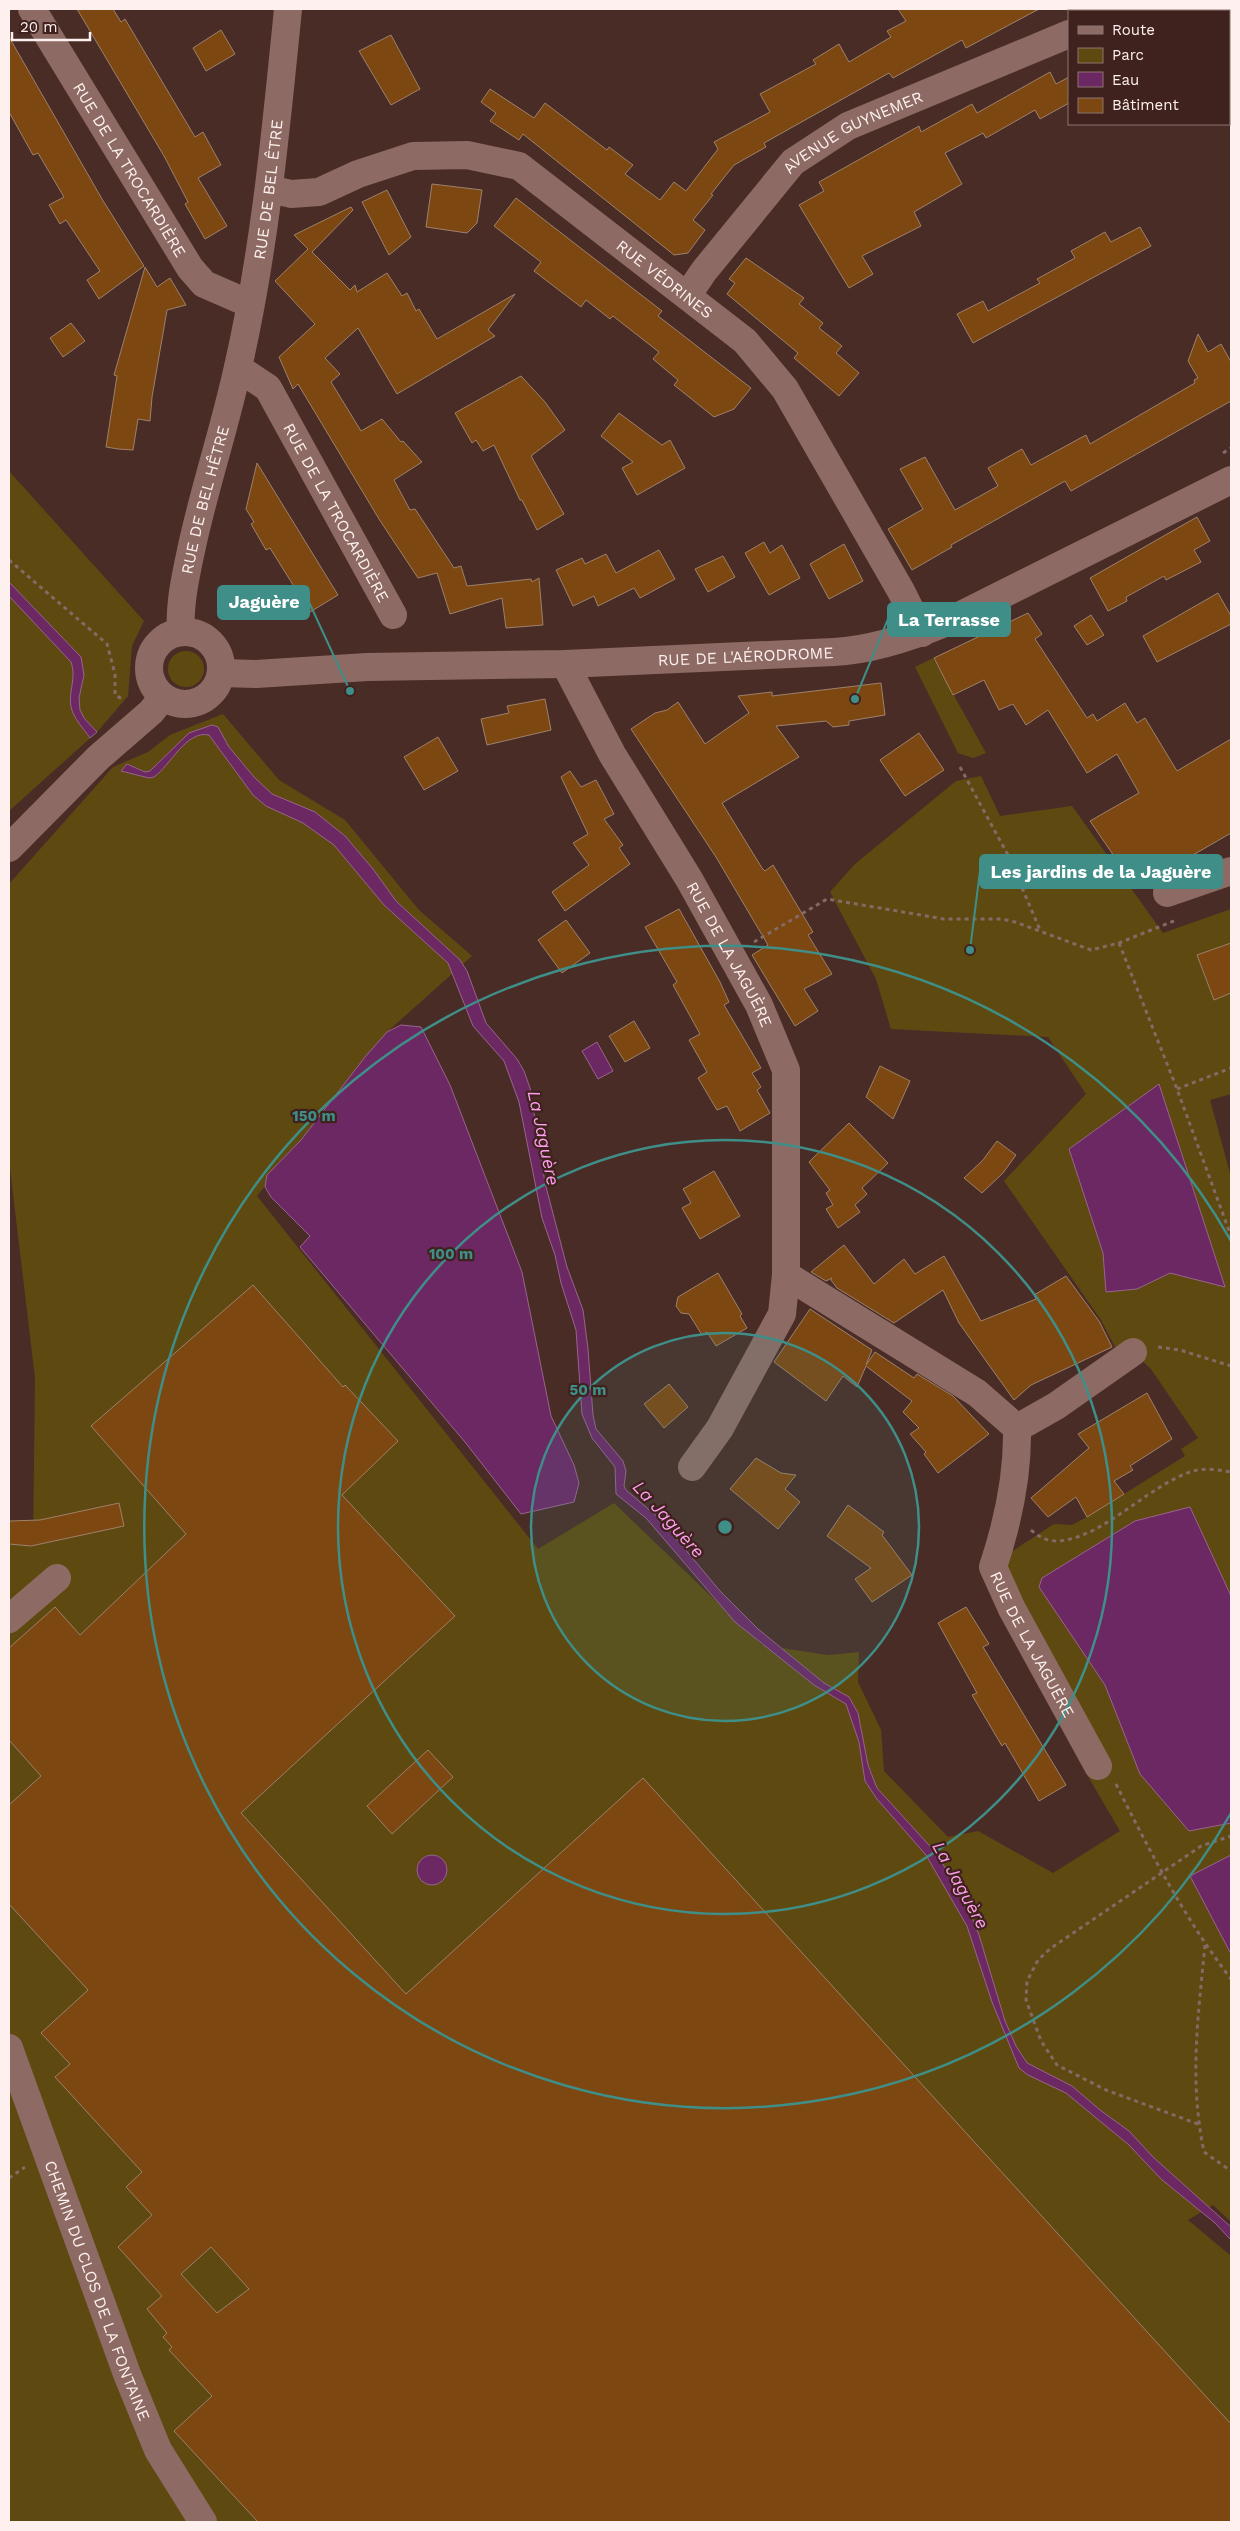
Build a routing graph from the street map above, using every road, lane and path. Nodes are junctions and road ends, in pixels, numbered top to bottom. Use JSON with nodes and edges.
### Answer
{"nodes":[{"id":1,"x":32,"y":9,"type":"edge"},
{"id":2,"x":288,"y":9,"type":"edge"},
{"id":3,"x":1068,"y":34,"type":"edge"},
{"id":4,"x":270,"y":189,"type":"junction"},
{"id":5,"x":687,"y":296,"type":"junction"},
{"id":6,"x":250,"y":304,"type":"junction"},
{"id":7,"x":238,"y":368,"type":"junction"},
{"id":8,"x":1231,"y":448,"type":"edge"},
{"id":9,"x":1214,"y":458,"type":"dead end"},
{"id":10,"x":1231,"y":480,"type":"edge"},
{"id":11,"x":9,"y":560,"type":"edge"},
{"id":12,"x":393,"y":615,"type":"dead end"},
{"id":13,"x":181,"y":632,"type":"junction"},
{"id":14,"x":922,"y":632,"type":"junction"},
{"id":15,"x":565,"y":664,"type":"junction"},
{"id":16,"x":221,"y":673,"type":"junction"},
{"id":17,"x":163,"y":697,"type":"junction"},
{"id":18,"x":128,"y":702,"type":"dead end"},
{"id":19,"x":960,"y":767,"type":"dead end"},
{"id":20,"x":9,"y":848,"type":"edge"},
{"id":21,"x":1231,"y":871,"type":"edge"},
{"id":22,"x":1167,"y":893,"type":"dead end"},
{"id":23,"x":1186,"y":917,"type":"dead end"},
{"id":24,"x":1041,"y":930,"type":"junction"},
{"id":25,"x":1119,"y":943,"type":"junction"},
{"id":26,"x":732,"y":956,"type":"junction"},
{"id":27,"x":1231,"y":1068,"type":"edge"},
{"id":28,"x":1177,"y":1089,"type":"junction"},
{"id":29,"x":1230,"y":1226,"type":"edge"},
{"id":30,"x":1231,"y":1236,"type":"edge"},
{"id":31,"x":786,"y":1274,"type":"junction"},
{"id":32,"x":1133,"y":1352,"type":"joint"},
{"id":33,"x":1231,"y":1366,"type":"edge"},
{"id":34,"x":1017,"y":1428,"type":"junction"},
{"id":35,"x":692,"y":1467,"type":"dead end"},
{"id":36,"x":1231,"y":1472,"type":"edge"},
{"id":37,"x":1008,"y":1516,"type":"junction"},
{"id":38,"x":57,"y":1578,"type":"dead end"},
{"id":39,"x":9,"y":1619,"type":"edge"},
{"id":40,"x":1098,"y":1766,"type":"joint"},
{"id":41,"x":1231,"y":1836,"type":"edge"},
{"id":42,"x":1162,"y":1872,"type":"junction"},
{"id":43,"x":1205,"y":1944,"type":"junction"},
{"id":44,"x":1231,"y":1979,"type":"edge"},
{"id":45,"x":9,"y":2048,"type":"edge"},
{"id":46,"x":1198,"y":2124,"type":"junction"},
{"id":47,"x":1231,"y":2170,"type":"edge"},
{"id":48,"x":203,"y":2522,"type":"edge"}],
"edges":[{"from":1,"to":6,"type":"street","name":"RUE DE LA TROCARDIÈRE"},
{"from":2,"to":4,"type":"street","name":"RUE DE BEL ÊTRE"},
{"from":3,"to":5,"type":"street","name":"AVENUE GUYNEMER"},
{"from":4,"to":5,"type":"street","name":"RUE VÉDRINES"},
{"from":4,"to":6,"type":"street","name":"RUE DE BEL ÊTRE"},
{"from":5,"to":14,"type":"street","name":"RUE VÉDRINES"},
{"from":6,"to":7,"type":"street","name":"RUE DE BEL ÊTRE"},
{"from":7,"to":12,"type":"street","name":"RUE DE LA TROCARDIÈRE"},
{"from":7,"to":13,"type":"street","name":"RUE DE BEL HÊTRE"},
{"from":8,"to":9,"type":"path"},
{"from":10,"to":14,"type":"street","name":"RUE DE L'AÉRODROME"},
{"from":11,"to":18,"type":"path"},
{"from":13,"to":16,"type":"street"},
{"from":13,"to":17,"type":"street"},
{"from":14,"to":15,"type":"street","name":"RUE DE L'AÉRODROME"},
{"from":15,"to":16,"type":"street","name":"RUE DE L'AÉRODROME"},
{"from":15,"to":26,"type":"street","name":"RUE DE LA JAGUÈRE"},
{"from":16,"to":17,"type":"street"},
{"from":17,"to":20,"type":"street"},
{"from":19,"to":24,"type":"path"},
{"from":21,"to":22,"type":"street"},
{"from":23,"to":25,"type":"path"},
{"from":24,"to":25,"type":"path"},
{"from":24,"to":26,"type":"path"},
{"from":25,"to":28,"type":"path"},
{"from":26,"to":31,"type":"street","name":"RUE DE LA JAGUÈRE"},
{"from":27,"to":28,"type":"path"},
{"from":28,"to":29,"type":"path"},
{"from":29,"to":30,"type":"path"},
{"from":31,"to":34,"type":"street"},
{"from":31,"to":35,"type":"street","name":"RUE DE LA JAGUÈRE"},
{"from":32,"to":33,"type":"path"},
{"from":32,"to":34,"type":"street"},
{"from":34,"to":37,"type":"street","name":"RUE DE LA JAGUÈRE"},
{"from":36,"to":37,"type":"path"},
{"from":37,"to":40,"type":"street","name":"RUE DE LA JAGUÈRE"},
{"from":38,"to":39,"type":"street"},
{"from":40,"to":42,"type":"path"},
{"from":41,"to":42,"type":"path"},
{"from":42,"to":43,"type":"path"},
{"from":42,"to":46,"type":"path"},
{"from":43,"to":44,"type":"path"},
{"from":43,"to":46,"type":"path"},
{"from":45,"to":48,"type":"street","name":"CHEMIN DU CLOS DE LA FONTAINE"},
{"from":46,"to":47,"type":"path"}]}
